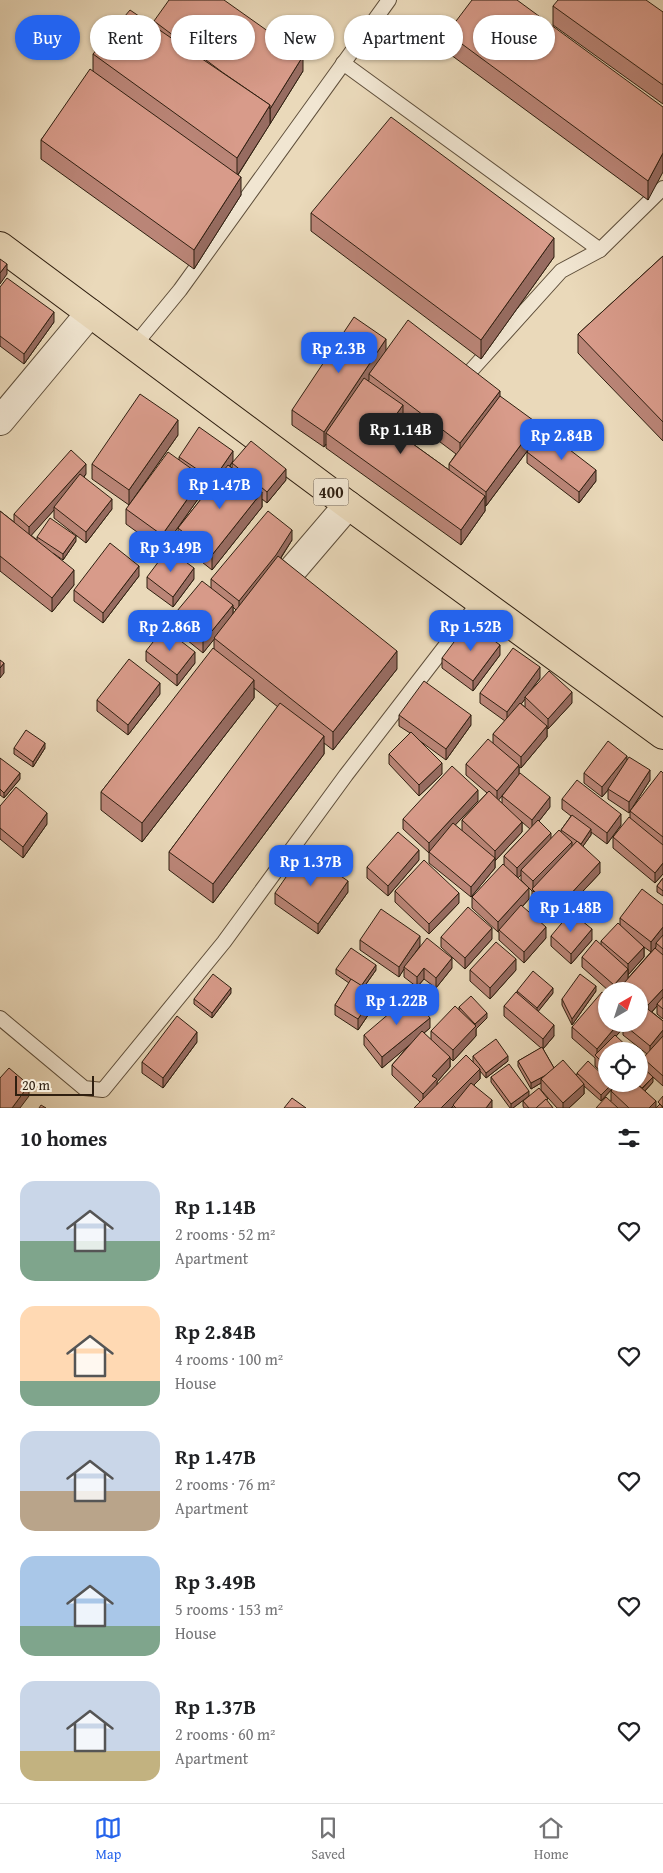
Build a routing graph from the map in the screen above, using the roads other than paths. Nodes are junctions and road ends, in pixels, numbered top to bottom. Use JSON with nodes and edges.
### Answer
{"nodes":[{"id":1,"x":388,"y":0,"type":"edge"},
{"id":2,"x":343,"y":63,"type":"junction"},
{"id":3,"x":663,"y":188,"type":"edge"},
{"id":4,"x":0,"y":246,"type":"edge"},
{"id":5,"x":600,"y":250,"type":"junction"},
{"id":6,"x":90,"y":313,"type":"junction"},
{"id":7,"x":134,"y":346,"type":"junction"},
{"id":8,"x":468,"y":374,"type":"edge"},
{"id":9,"x":0,"y":421,"type":"edge"},
{"id":10,"x":348,"y":505,"type":"junction"},
{"id":11,"x":289,"y":574,"type":"edge"},
{"id":12,"x":480,"y":601,"type":"junction"},
{"id":13,"x":663,"y":735,"type":"edge"},
{"id":14,"x":0,"y":1018,"type":"edge"}],
"edges":[{"from":1,"to":2,"type":"lane"},
{"from":2,"to":5,"type":"lane"},
{"from":2,"to":7,"type":"lane"},
{"from":3,"to":5,"type":"lane"},
{"from":4,"to":6,"type":"main road","number":"400"},
{"from":5,"to":8,"type":"lane"},
{"from":6,"to":7,"type":"main road","number":"400"},
{"from":6,"to":9,"type":"street"},
{"from":7,"to":10,"type":"main road","number":"400"},
{"from":10,"to":11,"type":"street"},
{"from":10,"to":12,"type":"main road","number":"400"},
{"from":12,"to":13,"type":"main road","number":"400"},
{"from":12,"to":14,"type":"lane"}]}
